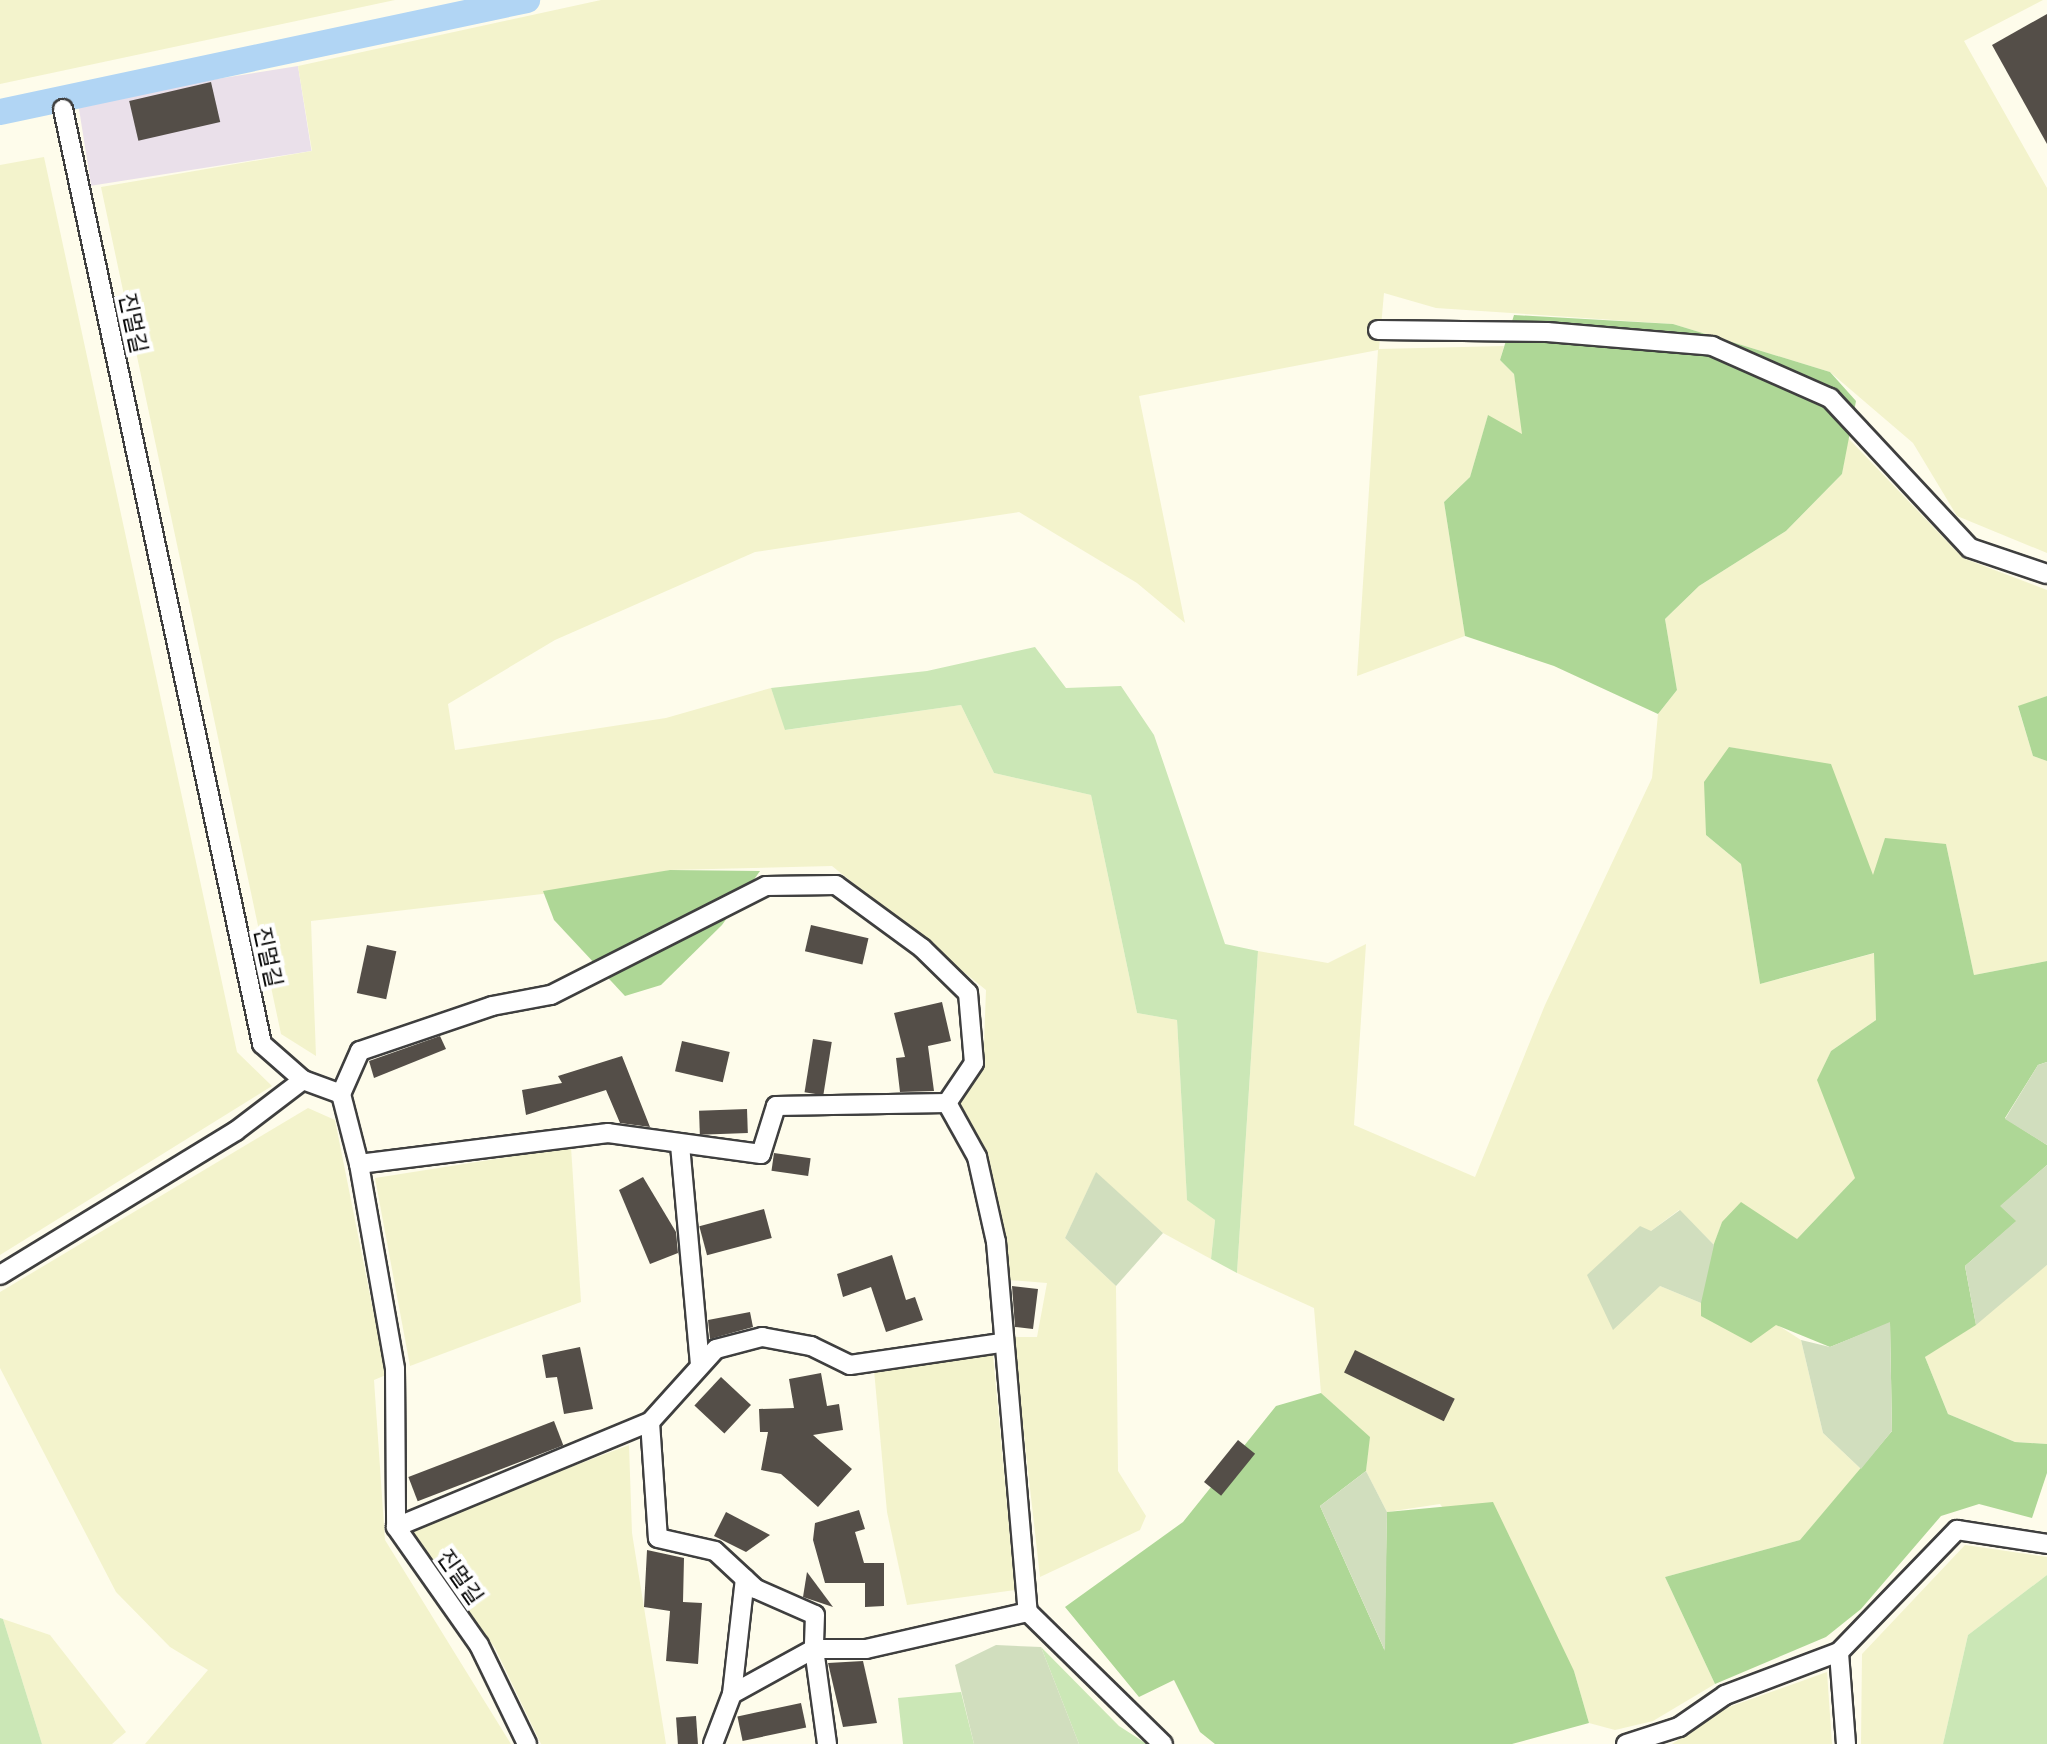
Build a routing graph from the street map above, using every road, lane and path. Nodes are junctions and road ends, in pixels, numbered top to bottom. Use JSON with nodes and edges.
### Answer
{"nodes":[{"id":1,"x":63,"y":109,"type":"dead end"},
{"id":2,"x":1378,"y":330,"type":"dead end"},
{"id":3,"x":2047,"y":574,"type":"edge"},
{"id":4,"x":303,"y":1080,"type":"junction"},
{"id":5,"x":341,"y":1094,"type":"junction"},
{"id":6,"x":947,"y":1103,"type":"junction"},
{"id":7,"x":680,"y":1145,"type":"junction"},
{"id":8,"x":359,"y":1164,"type":"junction"},
{"id":9,"x":0,"y":1275,"type":"edge"},
{"id":10,"x":1001,"y":1343,"type":"junction"},
{"id":11,"x":700,"y":1364,"type":"junction"},
{"id":12,"x":650,"y":1422,"type":"junction"},
{"id":13,"x":396,"y":1527,"type":"junction"},
{"id":14,"x":2047,"y":1544,"type":"edge"},
{"id":15,"x":745,"y":1579,"type":"junction"},
{"id":16,"x":1028,"y":1612,"type":"junction"},
{"id":17,"x":814,"y":1649,"type":"junction"},
{"id":18,"x":1839,"y":1652,"type":"junction"},
{"id":19,"x":732,"y":1694,"type":"junction"},
{"id":20,"x":527,"y":1744,"type":"edge"},
{"id":21,"x":713,"y":1744,"type":"edge"},
{"id":22,"x":827,"y":1744,"type":"edge"},
{"id":23,"x":1163,"y":1744,"type":"edge"},
{"id":24,"x":1626,"y":1744,"type":"edge"},
{"id":25,"x":1846,"y":1744,"type":"edge"}],
"edges":[{"from":1,"to":4,"type":"street","name":"진멀길"},
{"from":2,"to":3,"type":"street"},
{"from":4,"to":5,"type":"street","name":"진멀길"},
{"from":4,"to":9,"type":"street"},
{"from":5,"to":6,"type":"street"},
{"from":5,"to":8,"type":"street"},
{"from":6,"to":7,"type":"street"},
{"from":6,"to":10,"type":"street"},
{"from":7,"to":8,"type":"street"},
{"from":7,"to":11,"type":"street"},
{"from":8,"to":13,"type":"street"},
{"from":10,"to":11,"type":"street"},
{"from":10,"to":16,"type":"street"},
{"from":11,"to":12,"type":"street"},
{"from":12,"to":13,"type":"street"},
{"from":12,"to":15,"type":"street"},
{"from":13,"to":20,"type":"street","name":"진멀길"},
{"from":14,"to":18,"type":"street"},
{"from":15,"to":17,"type":"street"},
{"from":15,"to":19,"type":"street"},
{"from":16,"to":17,"type":"street"},
{"from":16,"to":23,"type":"street"},
{"from":17,"to":19,"type":"street"},
{"from":17,"to":22,"type":"street"},
{"from":18,"to":24,"type":"street"},
{"from":18,"to":25,"type":"street"},
{"from":19,"to":21,"type":"street"}]}
